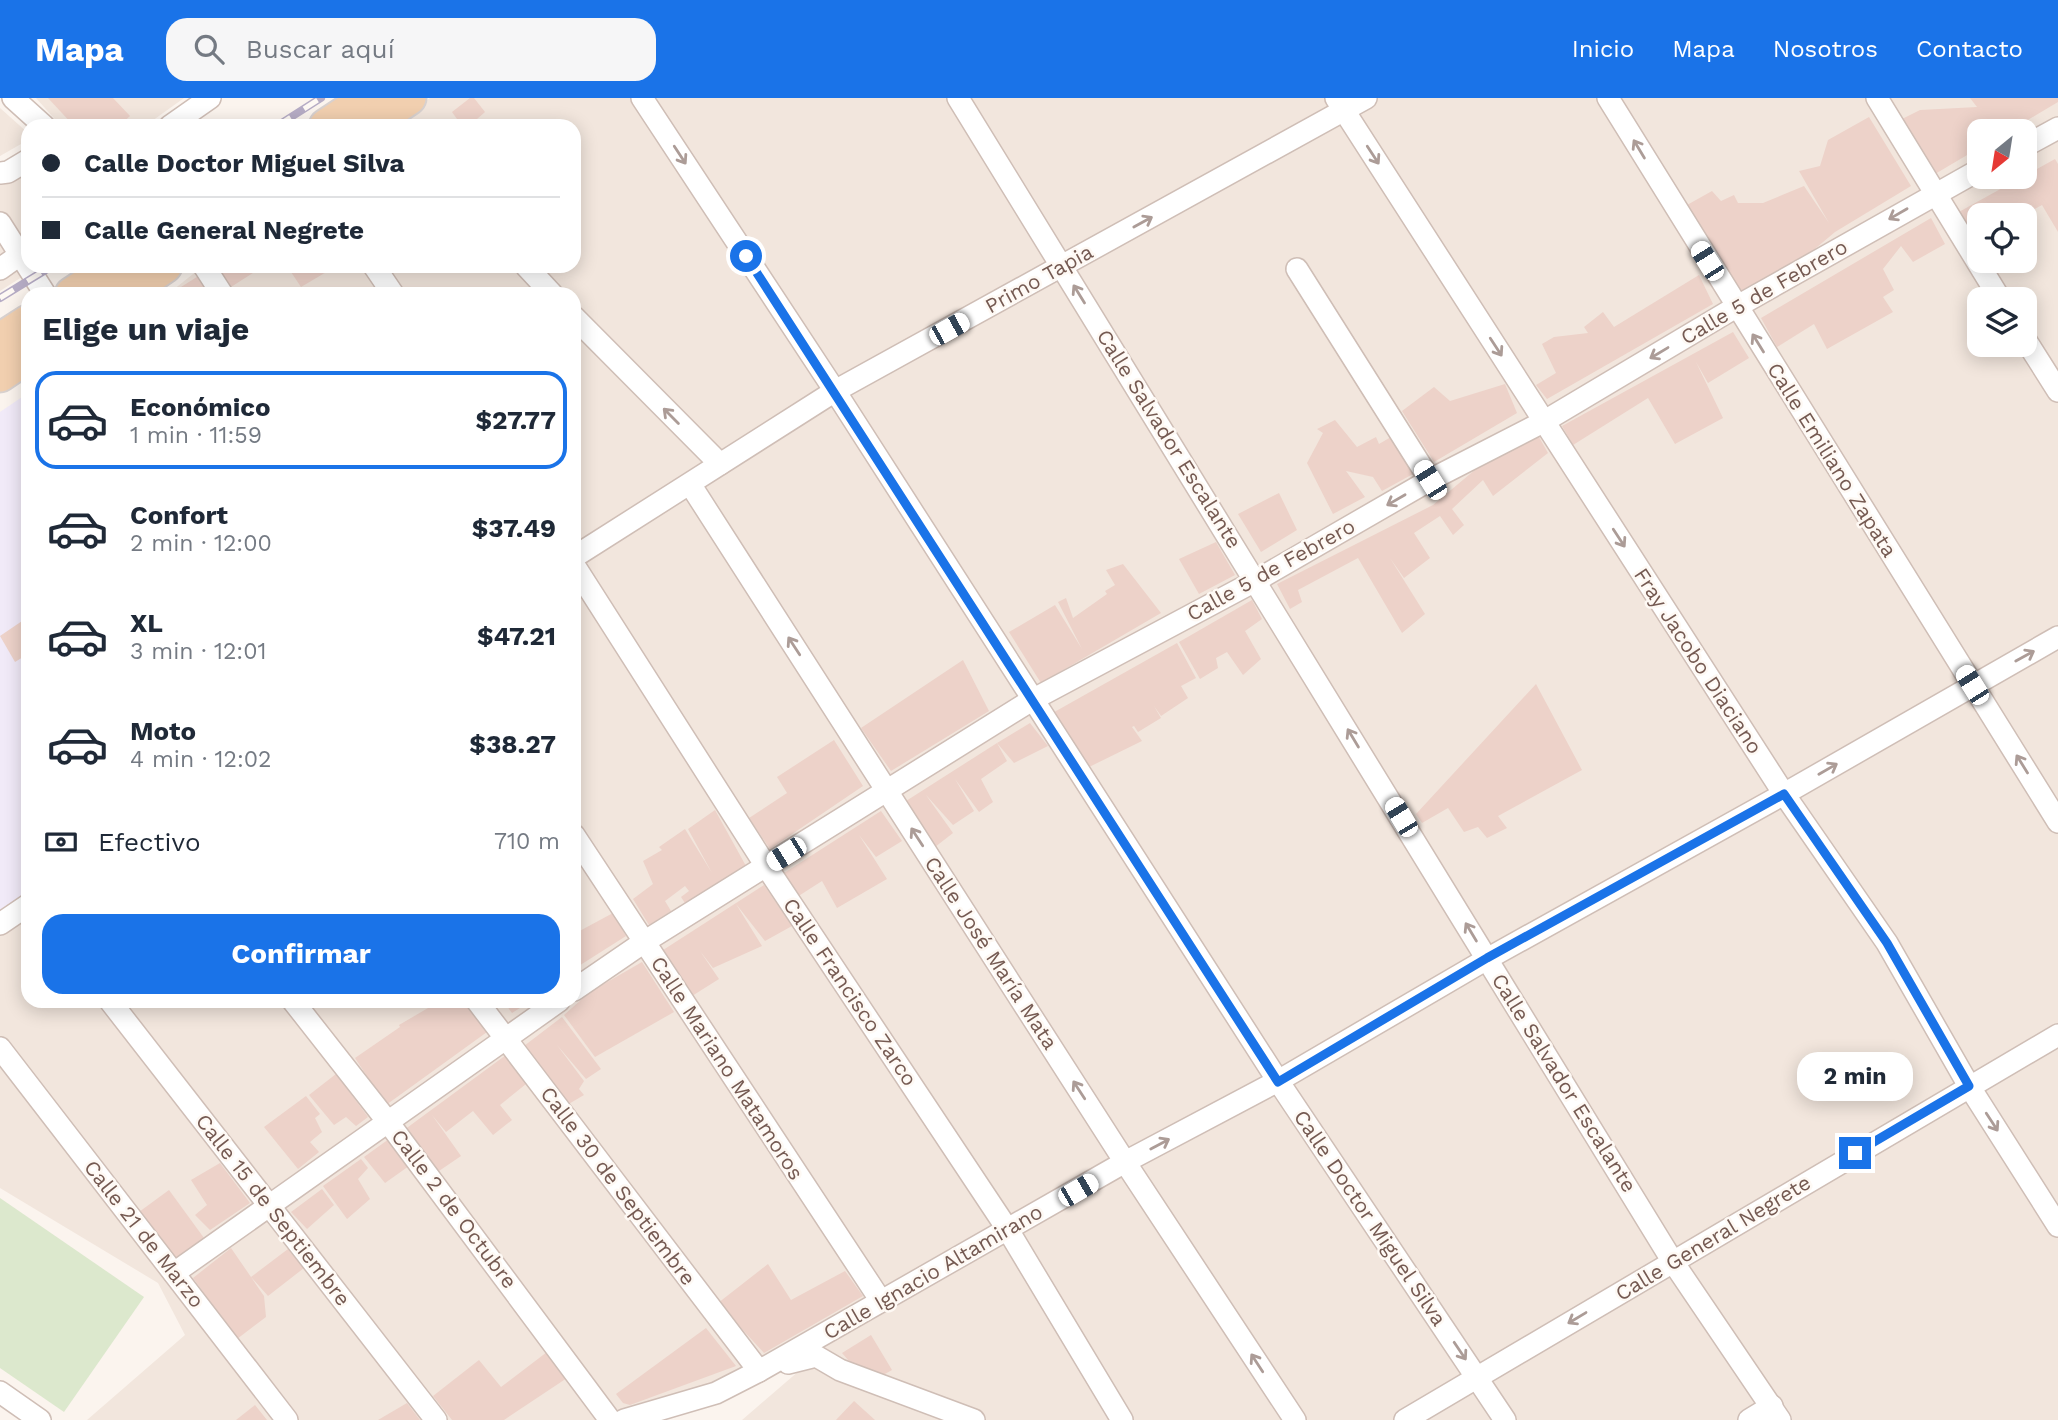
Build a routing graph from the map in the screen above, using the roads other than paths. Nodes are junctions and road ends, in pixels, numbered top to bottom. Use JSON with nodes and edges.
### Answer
{"nodes":[{"id":1,"x":13,"y":98,"type":"edge"},
{"id":2,"x":210,"y":98,"type":"edge"},
{"id":3,"x":642,"y":98,"type":"edge"},
{"id":4,"x":958,"y":98,"type":"edge"},
{"id":5,"x":1366,"y":98,"type":"edge"},
{"id":6,"x":1608,"y":98,"type":"edge"},
{"id":7,"x":1877,"y":98,"type":"edge"},
{"id":8,"x":1340,"y":104,"type":"edge"},
{"id":9,"x":385,"y":109,"type":"edge"},
{"id":10,"x":36,"y":119,"type":"edge"},
{"id":11,"x":180,"y":119,"type":"edge"},
{"id":12,"x":350,"y":119,"type":"edge"},
{"id":13,"x":2058,"y":128,"type":"edge"},
{"id":14,"x":2037,"y":139,"type":"edge"},
{"id":15,"x":21,"y":164,"type":"edge"},
{"id":16,"x":0,"y":173,"type":"edge"},
{"id":17,"x":1967,"y":176,"type":"edge"},
{"id":18,"x":1933,"y":194,"type":"junction"},
{"id":19,"x":0,"y":223,"type":"edge"},
{"id":20,"x":21,"y":248,"type":"edge"},
{"id":21,"x":21,"y":254,"type":"edge"},
{"id":22,"x":1062,"y":267,"type":"junction"},
{"id":23,"x":0,"y":269,"type":"edge"},
{"id":24,"x":1297,"y":269,"type":"dead end"},
{"id":25,"x":104,"y":273,"type":"edge"},
{"id":26,"x":155,"y":273,"type":"edge"},
{"id":27,"x":532,"y":273,"type":"edge"},
{"id":28,"x":83,"y":287,"type":"edge"},
{"id":29,"x":134,"y":287,"type":"edge"},
{"id":30,"x":546,"y":287,"type":"edge"},
{"id":31,"x":1992,"y":287,"type":"edge"},
{"id":32,"x":1736,"y":307,"type":"junction"},
{"id":33,"x":581,"y":324,"type":"edge"},
{"id":34,"x":21,"y":326,"type":"edge"},
{"id":35,"x":0,"y":340,"type":"edge"},
{"id":36,"x":2036,"y":357,"type":"edge"},
{"id":37,"x":21,"y":360,"type":"edge"},
{"id":38,"x":0,"y":374,"type":"edge"},
{"id":39,"x":835,"y":391,"type":"junction"},
{"id":40,"x":2058,"y":391,"type":"edge"},
{"id":41,"x":1544,"y":422,"type":"junction"},
{"id":42,"x":720,"y":464,"type":"junction"},
{"id":43,"x":1430,"y":480,"type":"junction"},
{"id":44,"x":690,"y":484,"type":"junction"},
{"id":45,"x":581,"y":553,"type":"edge"},
{"id":46,"x":581,"y":576,"type":"edge"},
{"id":47,"x":1257,"y":580,"type":"junction"},
{"id":48,"x":2058,"y":637,"type":"edge"},
{"id":49,"x":1972,"y":685,"type":"junction"},
{"id":50,"x":1032,"y":700,"type":"junction"},
{"id":51,"x":887,"y":791,"type":"junction"},
{"id":52,"x":1784,"y":794,"type":"junction"},
{"id":53,"x":2058,"y":821,"type":"edge"},
{"id":54,"x":581,"y":846,"type":"edge"},
{"id":55,"x":766,"y":866,"type":"junction"},
{"id":56,"x":21,"y":910,"type":"edge"},
{"id":57,"x":0,"y":924,"type":"edge"},
{"id":58,"x":644,"y":942,"type":"junction"},
{"id":59,"x":1487,"y":958,"type":"junction"},
{"id":60,"x":581,"y":985,"type":"edge"},
{"id":61,"x":115,"y":1008,"type":"edge"},
{"id":62,"x":298,"y":1008,"type":"edge"},
{"id":63,"x":482,"y":1008,"type":"edge"},
{"id":64,"x":549,"y":1008,"type":"edge"},
{"id":65,"x":2058,"y":1035,"type":"edge"},
{"id":66,"x":506,"y":1038,"type":"junction"},
{"id":67,"x":0,"y":1048,"type":"edge"},
{"id":68,"x":1278,"y":1082,"type":"junction"},
{"id":69,"x":1969,"y":1086,"type":"junction"},
{"id":70,"x":388,"y":1122,"type":"junction"},
{"id":71,"x":1125,"y":1162,"type":"junction"},
{"id":72,"x":269,"y":1204,"type":"junction"},
{"id":73,"x":2058,"y":1226,"type":"edge"},
{"id":74,"x":1008,"y":1230,"type":"junction"},
{"id":75,"x":1673,"y":1262,"type":"junction"},
{"id":76,"x":174,"y":1273,"type":"junction"},
{"id":77,"x":881,"y":1301,"type":"junction"},
{"id":78,"x":827,"y":1332,"type":"junction"},
{"id":79,"x":816,"y":1356,"type":"junction"},
{"id":80,"x":759,"y":1371,"type":"junction"},
{"id":81,"x":1477,"y":1377,"type":"junction"},
{"id":82,"x":0,"y":1392,"type":"edge"},
{"id":83,"x":1776,"y":1413,"type":"edge"},
{"id":84,"x":40,"y":1420,"type":"edge"},
{"id":85,"x":287,"y":1420,"type":"edge"},
{"id":86,"x":436,"y":1420,"type":"edge"},
{"id":87,"x":610,"y":1420,"type":"edge"},
{"id":88,"x":624,"y":1420,"type":"edge"},
{"id":89,"x":974,"y":1420,"type":"edge"},
{"id":90,"x":1122,"y":1420,"type":"edge"},
{"id":91,"x":1295,"y":1420,"type":"edge"},
{"id":92,"x":1405,"y":1420,"type":"edge"},
{"id":93,"x":1505,"y":1420,"type":"edge"},
{"id":94,"x":1749,"y":1420,"type":"edge"}],
"edges":[{"from":1,"to":10,"type":"street"},
{"from":2,"to":11,"type":"street"},
{"from":3,"to":39,"type":"street","name":"Calle Doctor Miguel Silva","one_way":true},
{"from":4,"to":22,"type":"street","name":"Calle Salvador Escalante"},
{"from":5,"to":8,"type":"street","name":"Primo Tapia"},
{"from":32,"to":6,"type":"street","name":"Calle Emiliano Zapata","one_way":true},
{"from":7,"to":18,"type":"street"},
{"from":22,"to":8,"type":"street","name":"Primo Tapia","one_way":true},
{"from":8,"to":41,"type":"street","name":"Fray Jacobo Diaciano","one_way":true},
{"from":9,"to":12,"type":"main road"},
{"from":13,"to":14,"type":"street"},
{"from":15,"to":16,"type":"street"},
{"from":17,"to":18,"type":"street","name":"Calle 5 de Febrero"},
{"from":18,"to":31,"type":"street"},
{"from":18,"to":32,"type":"street","name":"Calle 5 de Febrero","one_way":true},
{"from":19,"to":20,"type":"street"},
{"from":21,"to":23,"type":"street"},
{"from":22,"to":39,"type":"street","name":"Primo Tapia"},
{"from":47,"to":22,"type":"street","name":"Calle Salvador Escalante","one_way":true},
{"from":24,"to":43,"type":"street"},
{"from":25,"to":28,"type":"main road"},
{"from":26,"to":29,"type":"main road"},
{"from":27,"to":30,"type":"street"},
{"from":32,"to":41,"type":"street","name":"Calle 5 de Febrero","one_way":true},
{"from":49,"to":32,"type":"street","name":"Calle Emiliano Zapata","one_way":true},
{"from":42,"to":33,"type":"street","one_way":true},
{"from":34,"to":35,"type":"main road"},
{"from":36,"to":40,"type":"street"},
{"from":37,"to":38,"type":"main road"},
{"from":39,"to":42,"type":"street","name":"Primo Tapia"},
{"from":39,"to":50,"type":"street","name":"Calle Doctor Miguel Silva"},
{"from":41,"to":43,"type":"street","name":"Calle 5 de Febrero"},
{"from":41,"to":52,"type":"street","name":"Fray Jacobo Diaciano","one_way":true},
{"from":42,"to":44,"type":"street","name":"Primo Tapia"},
{"from":43,"to":47,"type":"street","name":"Calle 5 de Febrero","one_way":true},
{"from":44,"to":45,"type":"street","name":"Primo Tapia"},
{"from":51,"to":44,"type":"street","name":"Calle José María Mata","one_way":true},
{"from":46,"to":55,"type":"street","name":"Calle Francisco Zarco"},
{"from":47,"to":50,"type":"street","name":"Calle 5 de Febrero"},
{"from":59,"to":47,"type":"street","name":"Calle Salvador Escalante","one_way":true},
{"from":49,"to":48,"type":"street","name":"Calle Ignacio Altamirano","one_way":true},
{"from":52,"to":49,"type":"street","name":"Calle Ignacio Altamirano","one_way":true},
{"from":53,"to":49,"type":"street","name":"Calle Emiliano Zapata","one_way":true},
{"from":50,"to":51,"type":"street","name":"Calle 5 de Febrero"},
{"from":50,"to":68,"type":"street","name":"Calle Doctor Miguel Silva"},
{"from":51,"to":55,"type":"street","name":"Calle 5 de Febrero"},
{"from":71,"to":51,"type":"street","name":"Calle José María Mata","one_way":true},
{"from":52,"to":59,"type":"street","name":"Calle Ignacio Altamirano"},
{"from":52,"to":69,"type":"street","name":"Fray Jacobo Diaciano"},
{"from":54,"to":58,"type":"street","name":"Calle Mariano Matamoros"},
{"from":55,"to":58,"type":"street","name":"Calle 5 de Febrero"},
{"from":55,"to":74,"type":"street","name":"Calle Francisco Zarco"},
{"from":56,"to":57,"type":"street"},
{"from":58,"to":60,"type":"street","name":"Calle 5 de Febrero"},
{"from":58,"to":77,"type":"street","name":"Calle Mariano Matamoros"},
{"from":59,"to":68,"type":"street","name":"Calle Ignacio Altamirano"},
{"from":59,"to":75,"type":"street","name":"Calle Salvador Escalante"},
{"from":61,"to":72,"type":"street","name":"Calle 15 de Septiembre"},
{"from":62,"to":70,"type":"street","name":"Calle 2 de Octubre"},
{"from":63,"to":66,"type":"street","name":"Calle 30 de Septiembre"},
{"from":64,"to":66,"type":"street"},
{"from":65,"to":69,"type":"street","name":"Calle General Negrete"},
{"from":66,"to":70,"type":"street"},
{"from":66,"to":80,"type":"street","name":"Calle 30 de Septiembre"},
{"from":67,"to":76,"type":"street","name":"Calle 21 de Marzo"},
{"from":71,"to":68,"type":"street","name":"Calle Ignacio Altamirano","one_way":true},
{"from":68,"to":81,"type":"street","name":"Calle Doctor Miguel Silva","one_way":true},
{"from":69,"to":73,"type":"street","name":"Fray Jacobo Diaciano","one_way":true},
{"from":69,"to":75,"type":"street","name":"Calle General Negrete"},
{"from":70,"to":72,"type":"street"},
{"from":70,"to":87,"type":"street","name":"Calle 2 de Octubre"},
{"from":71,"to":74,"type":"street","name":"Calle Ignacio Altamirano"},
{"from":91,"to":71,"type":"street","name":"Calle José María Mata","one_way":true},
{"from":72,"to":76,"type":"street"},
{"from":72,"to":86,"type":"street","name":"Calle 15 de Septiembre"},
{"from":74,"to":77,"type":"street","name":"Calle Ignacio Altamirano"},
{"from":74,"to":90,"type":"street","name":"Calle Francisco Zarco"},
{"from":75,"to":81,"type":"street","name":"Calle General Negrete","one_way":true},
{"from":75,"to":83,"type":"street","name":"Calle Salvador Escalante"},
{"from":76,"to":85,"type":"street","name":"Calle 21 de Marzo"},
{"from":77,"to":78,"type":"street","name":"Calle Ignacio Altamirano"},
{"from":78,"to":79,"type":"street"},
{"from":78,"to":80,"type":"street","name":"Calle Ignacio Altamirano"},
{"from":79,"to":80,"type":"street"},
{"from":79,"to":89,"type":"street"},
{"from":80,"to":88,"type":"street"},
{"from":81,"to":92,"type":"street","name":"Calle General Negrete"},
{"from":81,"to":93,"type":"street","name":"Calle Doctor Miguel Silva"},
{"from":82,"to":84,"type":"street"},
{"from":83,"to":94,"type":"street"}]}
